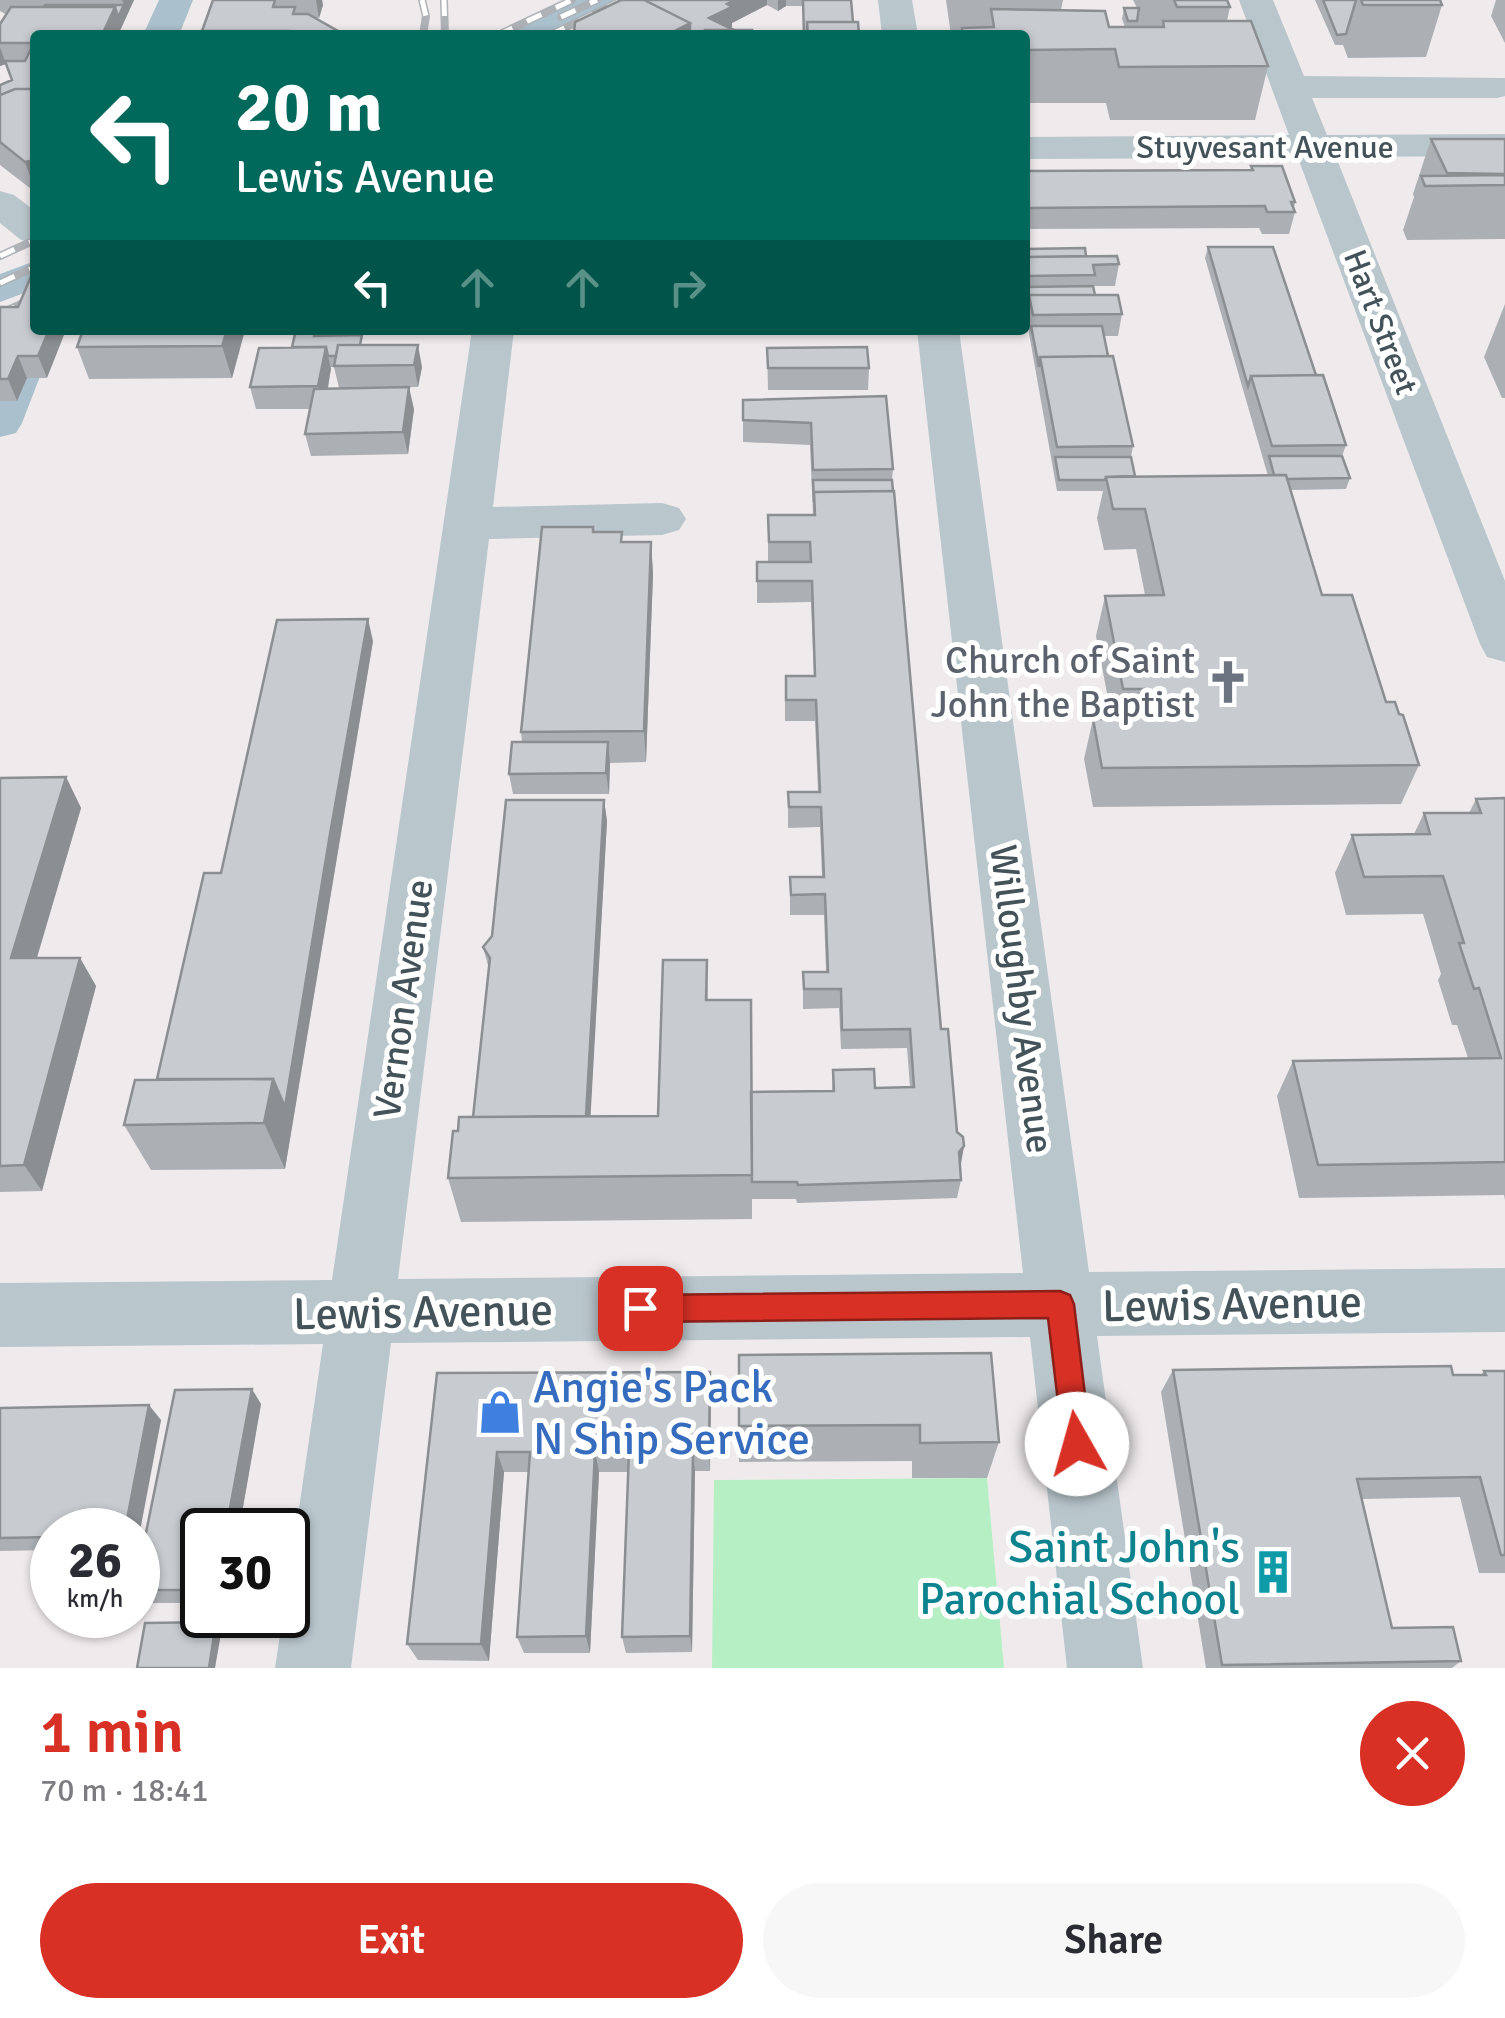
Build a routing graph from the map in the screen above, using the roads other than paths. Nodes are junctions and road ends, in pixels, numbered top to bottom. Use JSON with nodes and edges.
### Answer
{"nodes":[{"id":1,"x":176,"y":0,"type":"edge"},
{"id":2,"x":598,"y":0,"type":"edge"},
{"id":3,"x":896,"y":0,"type":"edge"},
{"id":4,"x":1256,"y":0,"type":"edge"},
{"id":5,"x":163,"y":30,"type":"edge"},
{"id":6,"x":542,"y":30,"type":"edge"},
{"id":7,"x":899,"y":30,"type":"edge"},
{"id":8,"x":1290,"y":87,"type":"junction"},
{"id":9,"x":1497,"y":87,"type":"dead end"},
{"id":10,"x":1505,"y":145,"type":"edge"},
{"id":11,"x":1314,"y":146,"type":"junction"},
{"id":12,"x":1030,"y":148,"type":"edge"},
{"id":13,"x":0,"y":203,"type":"edge"},
{"id":14,"x":30,"y":227,"type":"edge"},
{"id":15,"x":30,"y":275,"type":"edge"},
{"id":16,"x":0,"y":290,"type":"edge"},
{"id":17,"x":35,"y":335,"type":"edge"},
{"id":18,"x":491,"y":335,"type":"edge"},
{"id":19,"x":939,"y":335,"type":"edge"},
{"id":20,"x":0,"y":423,"type":"edge"},
{"id":21,"x":662,"y":519,"type":"dead end"},
{"id":22,"x":467,"y":524,"type":"junction"},
{"id":23,"x":1505,"y":644,"type":"edge"},
{"id":24,"x":1505,"y":1300,"type":"edge"},
{"id":25,"x":1060,"y":1304,"type":"junction"},
{"id":26,"x":361,"y":1312,"type":"junction"},
{"id":27,"x":0,"y":1315,"type":"edge"},
{"id":28,"x":313,"y":1668,"type":"edge"},
{"id":29,"x":1105,"y":1668,"type":"edge"}],
"edges":[{"from":1,"to":5,"type":"main road"},
{"from":2,"to":6,"type":"main road"},
{"from":3,"to":7,"type":"street"},
{"from":4,"to":8,"type":"street","name":"Hart Street"},
{"from":8,"to":9,"type":"street"},
{"from":8,"to":11,"type":"street","name":"Hart Street"},
{"from":10,"to":11,"type":"street","name":"Stuyvesant Avenue"},
{"from":11,"to":12,"type":"street","name":"Stuyvesant Avenue"},
{"from":11,"to":23,"type":"street","name":"Hart Street"},
{"from":13,"to":14,"type":"street"},
{"from":15,"to":16,"type":"main road"},
{"from":17,"to":20,"type":"main road"},
{"from":18,"to":22,"type":"street","name":"Vernon Avenue"},
{"from":19,"to":25,"type":"street","name":"Willoughby Avenue"},
{"from":21,"to":22,"type":"street"},
{"from":22,"to":26,"type":"street","name":"Vernon Avenue"},
{"from":24,"to":25,"type":"street","name":"Lewis Avenue"},
{"from":25,"to":26,"type":"street","name":"Lewis Avenue"},
{"from":25,"to":29,"type":"street","name":"Willoughby Avenue"},
{"from":26,"to":27,"type":"street","name":"Lewis Avenue"},
{"from":26,"to":28,"type":"street","name":"Vernon Avenue"}]}
